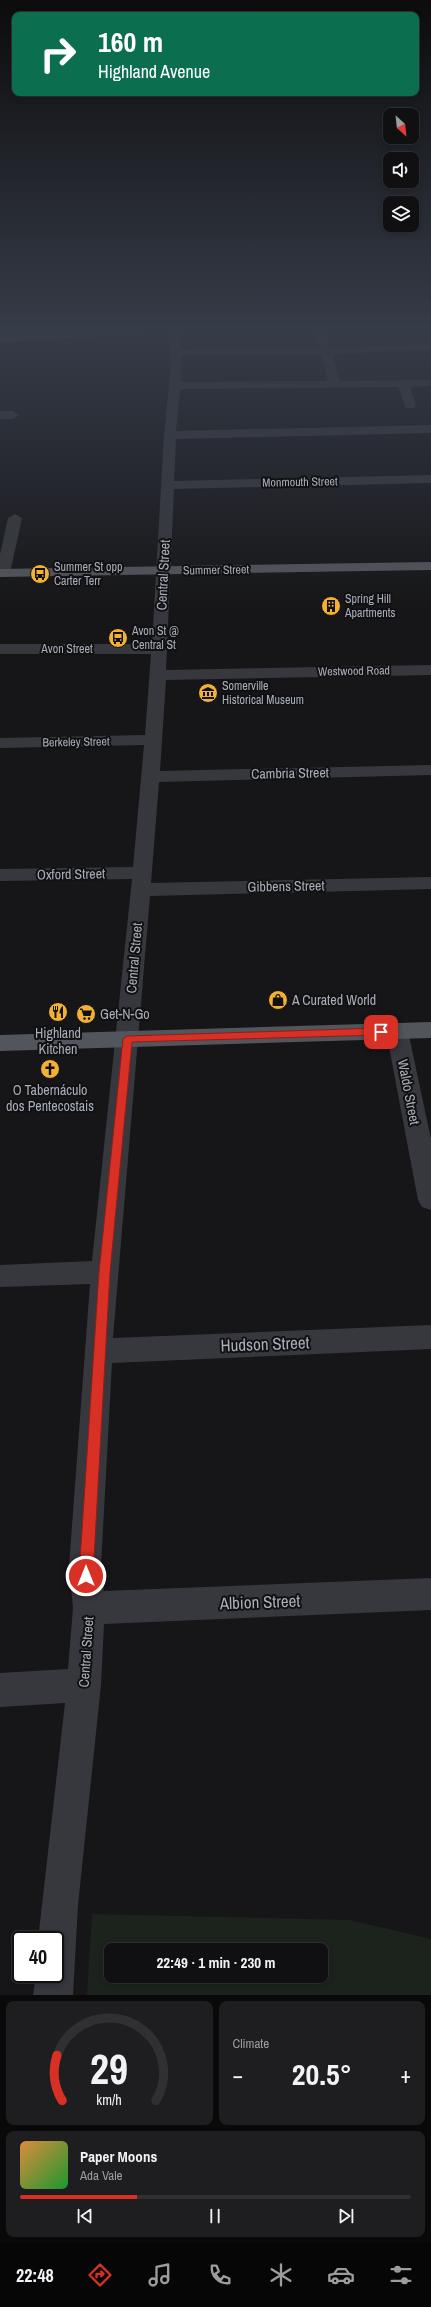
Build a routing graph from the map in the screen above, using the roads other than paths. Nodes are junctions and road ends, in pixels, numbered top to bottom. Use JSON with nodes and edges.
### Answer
{"nodes":[{"id":1,"x":171,"y":424,"type":"edge"},
{"id":2,"x":431,"y":430,"type":"edge"},
{"id":3,"x":170,"y":435,"type":"junction"},
{"id":4,"x":431,"y":479,"type":"edge"},
{"id":5,"x":168,"y":485,"type":"junction"},
{"id":6,"x":15,"y":518,"type":"dead end"},
{"id":7,"x":431,"y":566,"type":"edge"},
{"id":8,"x":165,"y":571,"type":"junction"},
{"id":9,"x":1,"y":573,"type":"edge"},
{"id":10,"x":0,"y":649,"type":"edge"},
{"id":11,"x":158,"y":649,"type":"junction"},
{"id":12,"x":431,"y":670,"type":"edge"},
{"id":13,"x":157,"y":675,"type":"junction"},
{"id":14,"x":152,"y":740,"type":"junction"},
{"id":15,"x":0,"y":743,"type":"edge"},
{"id":16,"x":431,"y":770,"type":"edge"},
{"id":17,"x":150,"y":777,"type":"junction"},
{"id":18,"x":0,"y":875,"type":"edge"},
{"id":19,"x":141,"y":882,"type":"junction"},
{"id":20,"x":431,"y":882,"type":"edge"},
{"id":21,"x":431,"y":1030,"type":"edge"},
{"id":22,"x":397,"y":1031,"type":"junction"},
{"id":23,"x":127,"y":1039,"type":"junction"},
{"id":24,"x":0,"y":1043,"type":"edge"},
{"id":25,"x":431,"y":1200,"type":"edge"},
{"id":26,"x":104,"y":1272,"type":"junction"},
{"id":27,"x":0,"y":1276,"type":"edge"},
{"id":28,"x":431,"y":1337,"type":"edge"},
{"id":29,"x":99,"y":1351,"type":"junction"},
{"id":30,"x":431,"y":1594,"type":"edge"},
{"id":31,"x":89,"y":1608,"type":"junction"},
{"id":32,"x":84,"y":1685,"type":"junction"},
{"id":33,"x":0,"y":1690,"type":"edge"},
{"id":34,"x":57,"y":1931,"type":"edge"},
{"id":35,"x":54,"y":1983,"type":"edge"},
{"id":36,"x":53,"y":1995,"type":"edge"}],
"edges":[{"from":1,"to":3,"type":"street","name":"Central Street"},
{"from":2,"to":3,"type":"street"},
{"from":3,"to":5,"type":"street","name":"Central Street"},
{"from":4,"to":5,"type":"street","name":"Monmouth Street"},
{"from":5,"to":8,"type":"street","name":"Central Street"},
{"from":6,"to":9,"type":"street"},
{"from":7,"to":8,"type":"main road","name":"Summer Street"},
{"from":8,"to":9,"type":"main road","name":"Summer Street"},
{"from":8,"to":11,"type":"street","name":"Central Street"},
{"from":10,"to":11,"type":"street","name":"Avon Street"},
{"from":11,"to":13,"type":"street","name":"Central Street"},
{"from":12,"to":13,"type":"street","name":"Westwood Road"},
{"from":13,"to":14,"type":"street","name":"Central Street"},
{"from":14,"to":15,"type":"street","name":"Berkeley Street"},
{"from":14,"to":17,"type":"street","name":"Central Street"},
{"from":16,"to":17,"type":"street","name":"Cambria Street"},
{"from":17,"to":19,"type":"street","name":"Central Street"},
{"from":18,"to":19,"type":"street","name":"Oxford Street"},
{"from":19,"to":20,"type":"street","name":"Gibbens Street"},
{"from":19,"to":23,"type":"street","name":"Central Street"},
{"from":21,"to":22,"type":"main road"},
{"from":22,"to":23,"type":"main road"},
{"from":22,"to":25,"type":"street","name":"Waldo Street"},
{"from":23,"to":24,"type":"main road"},
{"from":23,"to":26,"type":"street","name":"Central Street"},
{"from":26,"to":27,"type":"street"},
{"from":26,"to":29,"type":"street","name":"Central Street"},
{"from":28,"to":29,"type":"street","name":"Hudson Street"},
{"from":29,"to":31,"type":"street","name":"Central Street"},
{"from":30,"to":31,"type":"street","name":"Albion Street"},
{"from":31,"to":32,"type":"street","name":"Central Street"},
{"from":32,"to":33,"type":"street"},
{"from":32,"to":34,"type":"street","name":"Central Street"},
{"from":35,"to":36,"type":"street"}]}
